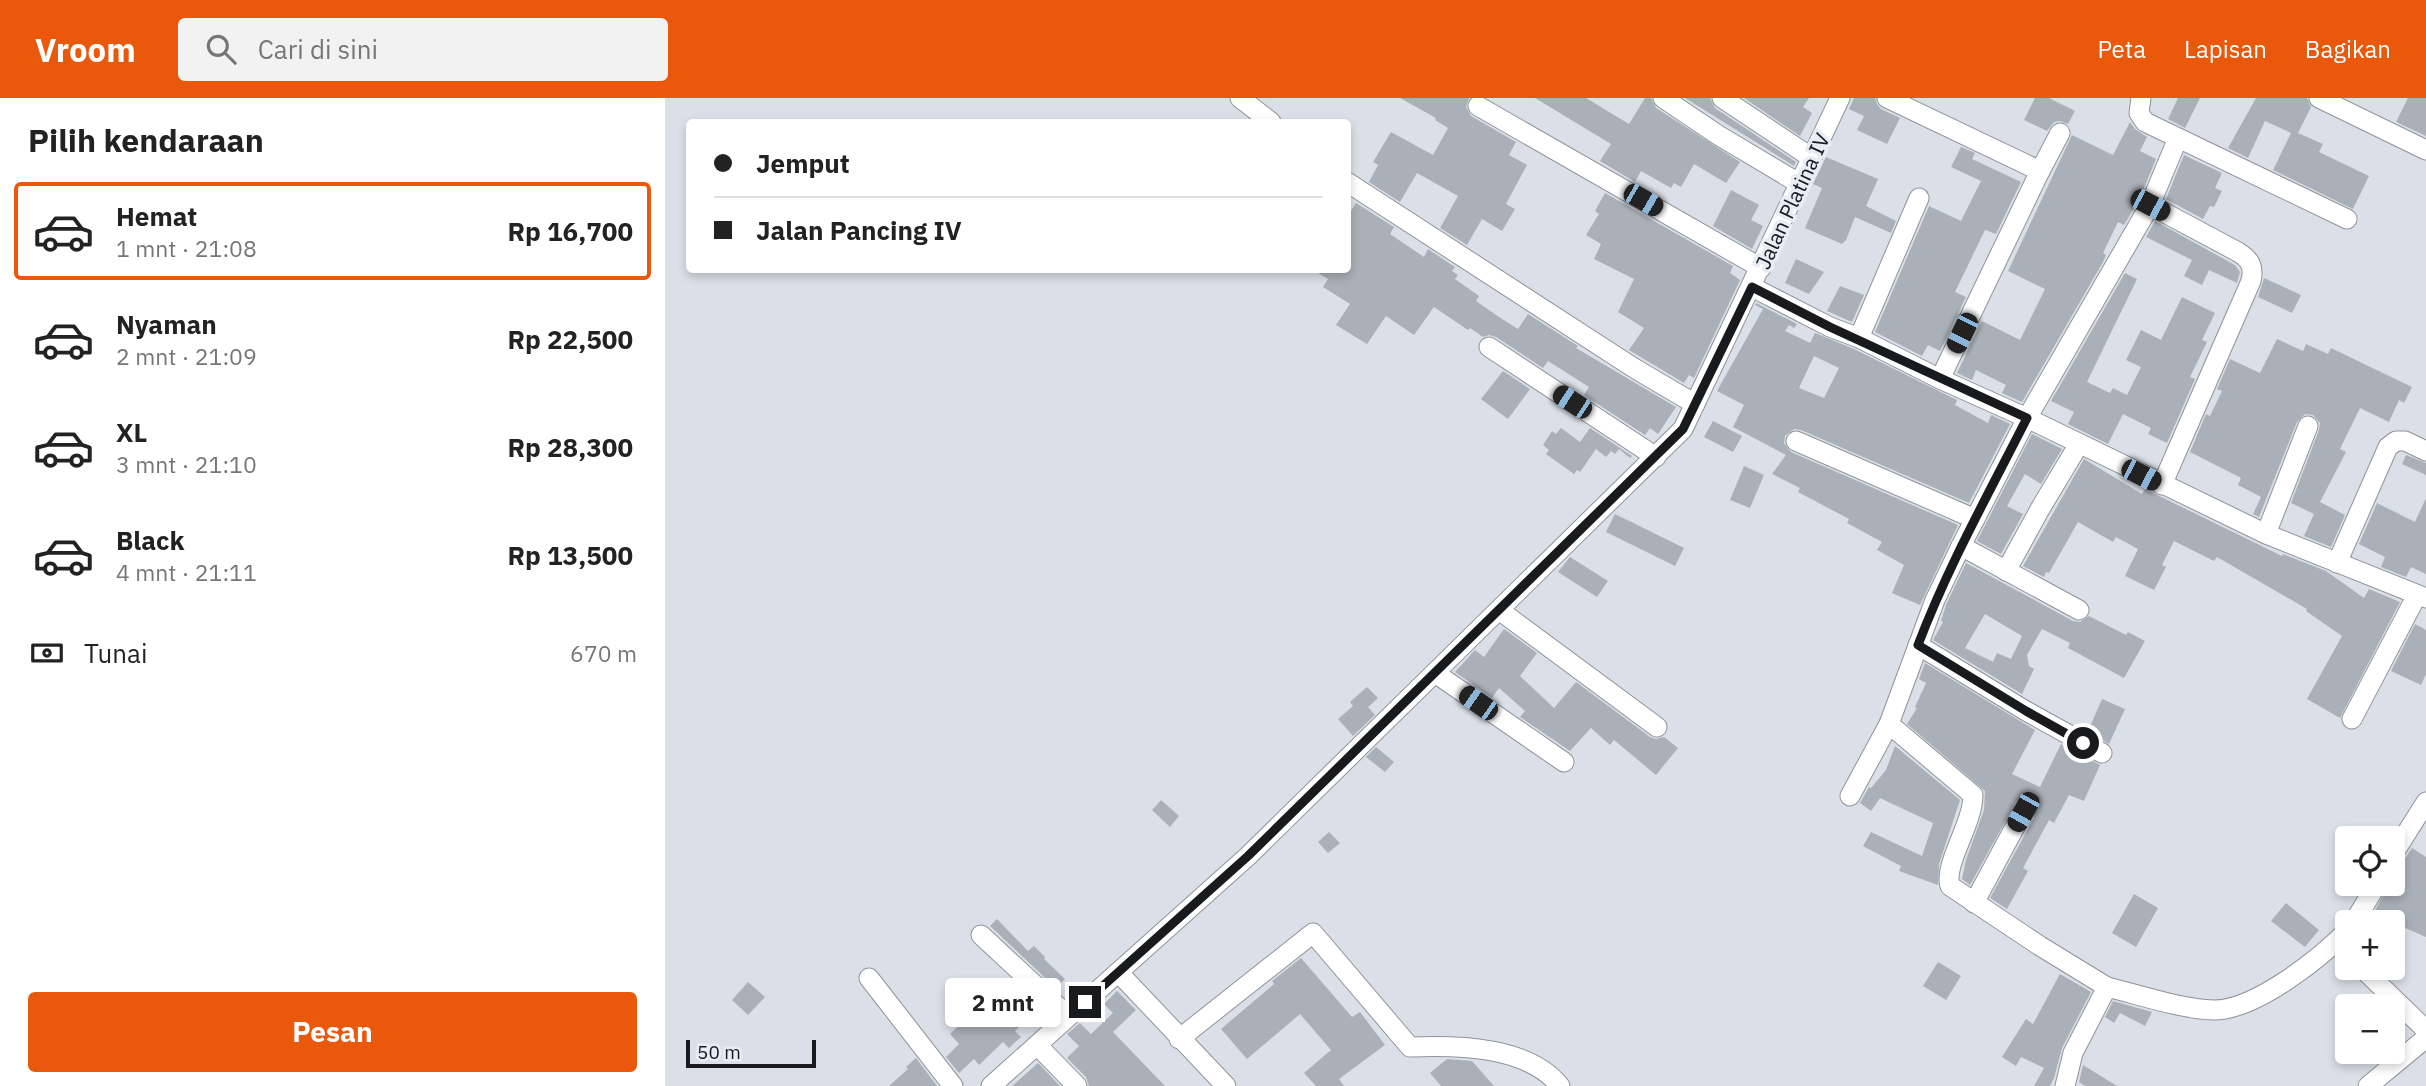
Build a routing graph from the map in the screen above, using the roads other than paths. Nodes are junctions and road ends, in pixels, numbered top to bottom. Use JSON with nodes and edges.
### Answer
{"nodes":[{"id":1,"x":1240,"y":98,"type":"edge"},
{"id":2,"x":1663,"y":98,"type":"edge"},
{"id":3,"x":1722,"y":98,"type":"edge"},
{"id":4,"x":1840,"y":98,"type":"edge"},
{"id":5,"x":1887,"y":98,"type":"edge"},
{"id":6,"x":2141,"y":98,"type":"edge"},
{"id":7,"x":2319,"y":98,"type":"edge"},
{"id":8,"x":1478,"y":106,"type":"dead end"},
{"id":9,"x":1267,"y":119,"type":"edge"},
{"id":10,"x":2060,"y":133,"type":"dead end"},
{"id":11,"x":2178,"y":138,"type":"junction"},
{"id":12,"x":2426,"y":150,"type":"edge"},
{"id":13,"x":1812,"y":158,"type":"junction"},
{"id":14,"x":2040,"y":171,"type":"junction"},
{"id":15,"x":1800,"y":184,"type":"junction"},
{"id":16,"x":1351,"y":185,"type":"edge"},
{"id":17,"x":1920,"y":198,"type":"dead end"},
{"id":18,"x":2150,"y":205,"type":"junction"},
{"id":19,"x":2347,"y":219,"type":"dead end"},
{"id":20,"x":1761,"y":268,"type":"junction"},
{"id":21,"x":1752,"y":287,"type":"junction"},
{"id":22,"x":1859,"y":338,"type":"junction"},
{"id":23,"x":1489,"y":347,"type":"dead end"},
{"id":24,"x":1940,"y":379,"type":"junction"},
{"id":25,"x":1695,"y":404,"type":"junction"},
{"id":26,"x":2027,"y":418,"type":"junction"},
{"id":27,"x":2308,"y":426,"type":"dead end"},
{"id":28,"x":1796,"y":441,"type":"dead end"},
{"id":29,"x":2079,"y":444,"type":"junction"},
{"id":30,"x":2426,"y":451,"type":"edge"},
{"id":31,"x":1656,"y":457,"type":"junction"},
{"id":32,"x":2162,"y":485,"type":"junction"},
{"id":33,"x":1975,"y":519,"type":"junction"},
{"id":34,"x":2266,"y":534,"type":"junction"},
{"id":35,"x":1961,"y":546,"type":"junction"},
{"id":36,"x":2337,"y":562,"type":"junction"},
{"id":37,"x":2006,"y":571,"type":"junction"},
{"id":38,"x":2422,"y":597,"type":"edge"},
{"id":39,"x":1499,"y":610,"type":"junction"},
{"id":40,"x":2078,"y":610,"type":"dead end"},
{"id":41,"x":1918,"y":645,"type":"junction"},
{"id":42,"x":1435,"y":673,"type":"junction"},
{"id":43,"x":2352,"y":719,"type":"dead end"},
{"id":44,"x":1889,"y":724,"type":"junction"},
{"id":45,"x":1657,"y":727,"type":"dead end"},
{"id":46,"x":2102,"y":753,"type":"dead end"},
{"id":47,"x":1564,"y":762,"type":"dead end"},
{"id":48,"x":1850,"y":796,"type":"dead end"},
{"id":49,"x":2426,"y":803,"type":"edge"},
{"id":50,"x":2023,"y":812,"type":"dead end"},
{"id":51,"x":2405,"y":836,"type":"edge"},
{"id":52,"x":1974,"y":903,"type":"junction"},
{"id":53,"x":981,"y":935,"type":"dead end"},
{"id":54,"x":2335,"y":947,"type":"edge"},
{"id":55,"x":1118,"y":972,"type":"junction"},
{"id":56,"x":869,"y":978,"type":"dead end"},
{"id":57,"x":2375,"y":980,"type":"edge"},
{"id":58,"x":2108,"y":987,"type":"junction"},
{"id":59,"x":1068,"y":1016,"type":"junction"},
{"id":60,"x":2426,"y":1030,"type":"edge"},
{"id":61,"x":2426,"y":1038,"type":"edge"},
{"id":62,"x":1179,"y":1039,"type":"junction"},
{"id":63,"x":1037,"y":1045,"type":"junction"},
{"id":64,"x":953,"y":1086,"type":"edge"},
{"id":65,"x":991,"y":1086,"type":"edge"},
{"id":66,"x":1077,"y":1086,"type":"edge"},
{"id":67,"x":1226,"y":1086,"type":"edge"},
{"id":68,"x":1560,"y":1086,"type":"edge"},
{"id":69,"x":2066,"y":1086,"type":"edge"},
{"id":70,"x":2368,"y":1086,"type":"edge"}],
"edges":[{"from":1,"to":9,"type":"street"},
{"from":2,"to":15,"type":"street"},
{"from":3,"to":13,"type":"street"},
{"from":4,"to":13,"type":"street","name":"Jalan Platina IV"},
{"from":5,"to":14,"type":"street"},
{"from":6,"to":11,"type":"street"},
{"from":7,"to":12,"type":"street"},
{"from":8,"to":20,"type":"street"},
{"from":10,"to":14,"type":"street"},
{"from":11,"to":18,"type":"street"},
{"from":11,"to":19,"type":"street"},
{"from":13,"to":15,"type":"street","name":"Jalan Platina IV"},
{"from":14,"to":24,"type":"street"},
{"from":15,"to":20,"type":"street","name":"Jalan Platina IV"},
{"from":16,"to":25,"type":"street"},
{"from":17,"to":22,"type":"street"},
{"from":18,"to":26,"type":"street"},
{"from":18,"to":32,"type":"street"},
{"from":20,"to":21,"type":"street","name":"Jalan Platina IV"},
{"from":21,"to":22,"type":"street"},
{"from":21,"to":25,"type":"street","name":"Jalan Platina IV"},
{"from":22,"to":24,"type":"street"},
{"from":23,"to":31,"type":"street"},
{"from":24,"to":26,"type":"street"},
{"from":25,"to":31,"type":"street","name":"Jalan Platina IV"},
{"from":26,"to":29,"type":"street"},
{"from":26,"to":33,"type":"street"},
{"from":27,"to":34,"type":"street"},
{"from":28,"to":33,"type":"street"},
{"from":29,"to":32,"type":"street"},
{"from":29,"to":37,"type":"street"},
{"from":30,"to":36,"type":"street"},
{"from":31,"to":39,"type":"street","name":"Jalan Platina IV"},
{"from":32,"to":34,"type":"street"},
{"from":33,"to":35,"type":"street"},
{"from":34,"to":36,"type":"street"},
{"from":35,"to":37,"type":"street"},
{"from":35,"to":41,"type":"street"},
{"from":36,"to":38,"type":"street"},
{"from":37,"to":40,"type":"street"},
{"from":38,"to":43,"type":"street"},
{"from":39,"to":42,"type":"street","name":"Jalan Platina IV"},
{"from":39,"to":45,"type":"street"},
{"from":41,"to":44,"type":"street"},
{"from":41,"to":46,"type":"street"},
{"from":42,"to":47,"type":"street"},
{"from":42,"to":55,"type":"street","name":"Jalan Platina IV"},
{"from":44,"to":48,"type":"street"},
{"from":44,"to":52,"type":"street"},
{"from":49,"to":51,"type":"street"},
{"from":50,"to":52,"type":"street"},
{"from":52,"to":58,"type":"street"},
{"from":53,"to":59,"type":"street"},
{"from":54,"to":58,"type":"street"},
{"from":55,"to":59,"type":"street","name":"Jalan Platina IV"},
{"from":55,"to":62,"type":"street"},
{"from":56,"to":64,"type":"street"},
{"from":57,"to":60,"type":"street"},
{"from":58,"to":69,"type":"street"},
{"from":59,"to":63,"type":"street","name":"Jalan Platina IV"},
{"from":61,"to":70,"type":"street"},
{"from":62,"to":67,"type":"street"},
{"from":62,"to":68,"type":"street"},
{"from":63,"to":65,"type":"street","name":"Jalan Platina IV"},
{"from":63,"to":66,"type":"street"}]}
